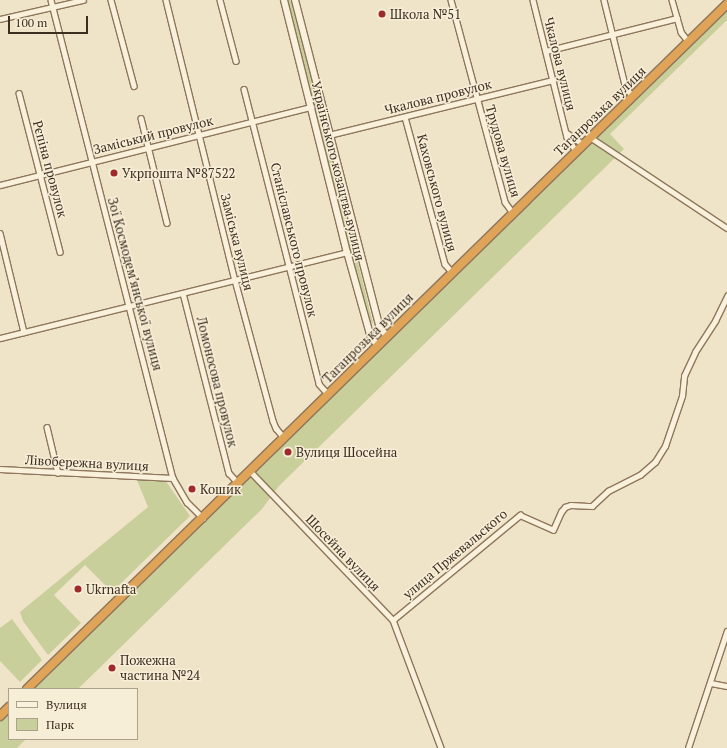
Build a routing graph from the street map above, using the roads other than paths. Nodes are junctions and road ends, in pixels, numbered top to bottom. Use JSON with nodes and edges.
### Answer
{"nodes":[{"id":1,"x":51,"y":0,"type":"edge"},
{"id":2,"x":83,"y":0,"type":"edge"},
{"id":3,"x":111,"y":0,"type":"edge"},
{"id":4,"x":166,"y":0,"type":"edge"},
{"id":5,"x":220,"y":0,"type":"edge"},
{"id":6,"x":284,"y":0,"type":"edge"},
{"id":7,"x":295,"y":0,"type":"edge"},
{"id":8,"x":452,"y":0,"type":"edge"},
{"id":9,"x":533,"y":0,"type":"edge"},
{"id":10,"x":604,"y":0,"type":"edge"},
{"id":11,"x":672,"y":0,"type":"edge"},
{"id":12,"x":727,"y":4,"type":"edge"},
{"id":13,"x":53,"y":7,"type":"junction"},
{"id":14,"x":677,"y":18,"type":"junction"},
{"id":15,"x":0,"y":19,"type":"edge"},
{"id":16,"x":612,"y":35,"type":"junction"},
{"id":17,"x":688,"y":41,"type":"junction"},
{"id":18,"x":546,"y":52,"type":"junction"},
{"id":19,"x":236,"y":60,"type":"dead end"},
{"id":20,"x":553,"y":80,"type":"junction"},
{"id":21,"x":134,"y":86,"type":"dead end"},
{"id":22,"x":244,"y":89,"type":"dead end"},
{"id":23,"x":19,"y":93,"type":"dead end"},
{"id":24,"x":632,"y":96,"type":"junction"},
{"id":25,"x":477,"y":99,"type":"junction"},
{"id":26,"x":311,"y":107,"type":"junction"},
{"id":27,"x":405,"y":117,"type":"junction"},
{"id":28,"x":141,"y":118,"type":"dead end"},
{"id":29,"x":253,"y":122,"type":"junction"},
{"id":30,"x":567,"y":133,"type":"junction"},
{"id":31,"x":199,"y":135,"type":"junction"},
{"id":32,"x":329,"y":135,"type":"junction"},
{"id":33,"x":590,"y":137,"type":"junction"},
{"id":34,"x":583,"y":144,"type":"junction"},
{"id":35,"x":148,"y":148,"type":"junction"},
{"id":36,"x":576,"y":151,"type":"junction"},
{"id":37,"x":91,"y":162,"type":"junction"},
{"id":38,"x":40,"y":175,"type":"junction"},
{"id":39,"x":0,"y":185,"type":"edge"},
{"id":40,"x":513,"y":213,"type":"junction"},
{"id":41,"x":167,"y":223,"type":"dead end"},
{"id":42,"x":727,"y":228,"type":"edge"},
{"id":43,"x":0,"y":233,"type":"edge"},
{"id":44,"x":60,"y":252,"type":"dead end"},
{"id":45,"x":347,"y":252,"type":"junction"},
{"id":46,"x":289,"y":267,"type":"junction"},
{"id":47,"x":452,"y":272,"type":"junction"},
{"id":48,"x":235,"y":280,"type":"junction"},
{"id":49,"x":183,"y":293,"type":"junction"},
{"id":50,"x":727,"y":296,"type":"edge"},
{"id":51,"x":129,"y":306,"type":"junction"},
{"id":52,"x":24,"y":332,"type":"junction"},
{"id":53,"x":387,"y":336,"type":"junction"},
{"id":54,"x":0,"y":338,"type":"edge"},
{"id":55,"x":378,"y":345,"type":"junction"},
{"id":56,"x":328,"y":394,"type":"junction"},
{"id":57,"x":47,"y":427,"type":"dead end"},
{"id":58,"x":284,"y":438,"type":"junction"},
{"id":59,"x":0,"y":469,"type":"edge"},
{"id":60,"x":250,"y":471,"type":"junction"},
{"id":61,"x":58,"y":473,"type":"junction"},
{"id":62,"x":173,"y":478,"type":"junction"},
{"id":63,"x":238,"y":483,"type":"junction"},
{"id":64,"x":203,"y":518,"type":"junction"},
{"id":65,"x":393,"y":620,"type":"junction"},
{"id":66,"x":727,"y":632,"type":"edge"},
{"id":67,"x":711,"y":682,"type":"junction"},
{"id":68,"x":727,"y":686,"type":"edge"},
{"id":69,"x":28,"y":688,"type":"edge"},
{"id":70,"x":8,"y":708,"type":"edge"},
{"id":71,"x":0,"y":716,"type":"edge"},
{"id":72,"x":441,"y":748,"type":"edge"},
{"id":73,"x":688,"y":748,"type":"edge"}],
"edges":[{"from":1,"to":13,"type":"street","name":"Зої Космодем’янської вулиця"},
{"from":2,"to":13,"type":"street"},
{"from":3,"to":21,"type":"street"},
{"from":4,"to":31,"type":"street","name":"Заміська вулиця"},
{"from":5,"to":19,"type":"street"},
{"from":6,"to":26,"type":"street","name":"Українського козацтва вулиця"},
{"from":7,"to":32,"type":"street","name":"Українського козацтва вулиця"},
{"from":8,"to":25,"type":"street","name":"Трудова вулиця"},
{"from":9,"to":18,"type":"street","name":"Чкалова вулиця"},
{"from":10,"to":16,"type":"street"},
{"from":11,"to":14,"type":"street"},
{"from":12,"to":17,"type":"highway","name":"Таганрозька вулиця"},
{"from":13,"to":15,"type":"street"},
{"from":13,"to":37,"type":"street","name":"Зої Космодем’янської вулиця"},
{"from":14,"to":16,"type":"street"},
{"from":14,"to":17,"type":"street"},
{"from":16,"to":18,"type":"street"},
{"from":16,"to":24,"type":"street"},
{"from":17,"to":24,"type":"highway","name":"Таганрозька вулиця"},
{"from":18,"to":20,"type":"street","name":"Чкалова вулиця"},
{"from":20,"to":25,"type":"street","name":"Чкалова провулок"},
{"from":20,"to":30,"type":"street","name":"Чкалова вулиця"},
{"from":22,"to":29,"type":"street","name":"Станіславського провулок"},
{"from":23,"to":38,"type":"street","name":"Рєпіна провулок"},
{"from":24,"to":33,"type":"highway","name":"Таганрозька вулиця"},
{"from":25,"to":27,"type":"street","name":"Чкалова провулок"},
{"from":25,"to":40,"type":"street","name":"Трудова вулиця"},
{"from":26,"to":29,"type":"street","name":"Заміський провулок"},
{"from":26,"to":45,"type":"street","name":"Українського козацтва вулиця"},
{"from":27,"to":32,"type":"street","name":"Чкалова провулок"},
{"from":27,"to":47,"type":"street","name":"Каховського вулиця"},
{"from":28,"to":35,"type":"street"},
{"from":29,"to":31,"type":"street","name":"Заміський провулок"},
{"from":29,"to":46,"type":"street","name":"Станіславського провулок"},
{"from":30,"to":34,"type":"street"},
{"from":30,"to":36,"type":"street","name":"Чкалова вулиця"},
{"from":31,"to":35,"type":"street","name":"Заміський провулок"},
{"from":31,"to":48,"type":"street","name":"Заміська вулиця"},
{"from":32,"to":53,"type":"street","name":"Українського козацтва вулиця"},
{"from":33,"to":34,"type":"highway","name":"Таганрозька вулиця"},
{"from":33,"to":42,"type":"street"},
{"from":34,"to":36,"type":"highway","name":"Таганрозька вулиця"},
{"from":35,"to":37,"type":"street","name":"Заміський провулок"},
{"from":35,"to":41,"type":"street"},
{"from":36,"to":40,"type":"highway","name":"Таганрозька вулиця"},
{"from":37,"to":38,"type":"street","name":"Заміський провулок"},
{"from":37,"to":51,"type":"street","name":"Зої Космодем’янської вулиця"},
{"from":38,"to":39,"type":"street","name":"Заміський провулок"},
{"from":38,"to":44,"type":"street","name":"Рєпіна провулок"},
{"from":40,"to":47,"type":"highway","name":"Таганрозька вулиця"},
{"from":43,"to":52,"type":"street"},
{"from":45,"to":46,"type":"street"},
{"from":45,"to":55,"type":"street","name":"Українського козацтва вулиця"},
{"from":46,"to":48,"type":"street"},
{"from":46,"to":56,"type":"street","name":"Станіславського провулок"},
{"from":47,"to":53,"type":"highway","name":"Таганрозька вулиця"},
{"from":48,"to":49,"type":"street"},
{"from":48,"to":58,"type":"street","name":"Заміська вулиця"},
{"from":49,"to":51,"type":"street"},
{"from":49,"to":63,"type":"street","name":"Ломоносова провулок"},
{"from":50,"to":65,"type":"street","name":"улица Пржевальского"},
{"from":51,"to":52,"type":"street"},
{"from":51,"to":62,"type":"street","name":"Зої Космодем’янської вулиця"},
{"from":52,"to":54,"type":"street"},
{"from":53,"to":55,"type":"highway","name":"Таганрозька вулиця"},
{"from":55,"to":56,"type":"highway","name":"Таганрозька вулиця"},
{"from":56,"to":58,"type":"highway","name":"Таганрозька вулиця"},
{"from":57,"to":61,"type":"street"},
{"from":58,"to":60,"type":"highway","name":"Таганрозька вулиця"},
{"from":59,"to":61,"type":"street","name":"Лівобережна вулиця"},
{"from":60,"to":63,"type":"highway","name":"Таганрозька вулиця"},
{"from":60,"to":65,"type":"street","name":"Шосейна вулиця"},
{"from":61,"to":62,"type":"street","name":"Лівобережна вулиця"},
{"from":62,"to":64,"type":"street","name":"Зої Космодем’янської вулиця"},
{"from":63,"to":64,"type":"highway","name":"Таганрозька вулиця"},
{"from":64,"to":69,"type":"highway","name":"Таганрозька вулиця"},
{"from":65,"to":72,"type":"street","name":"Шосейна вулиця"},
{"from":66,"to":67,"type":"street"},
{"from":67,"to":68,"type":"street"},
{"from":67,"to":73,"type":"street"},
{"from":70,"to":71,"type":"highway"}]}
